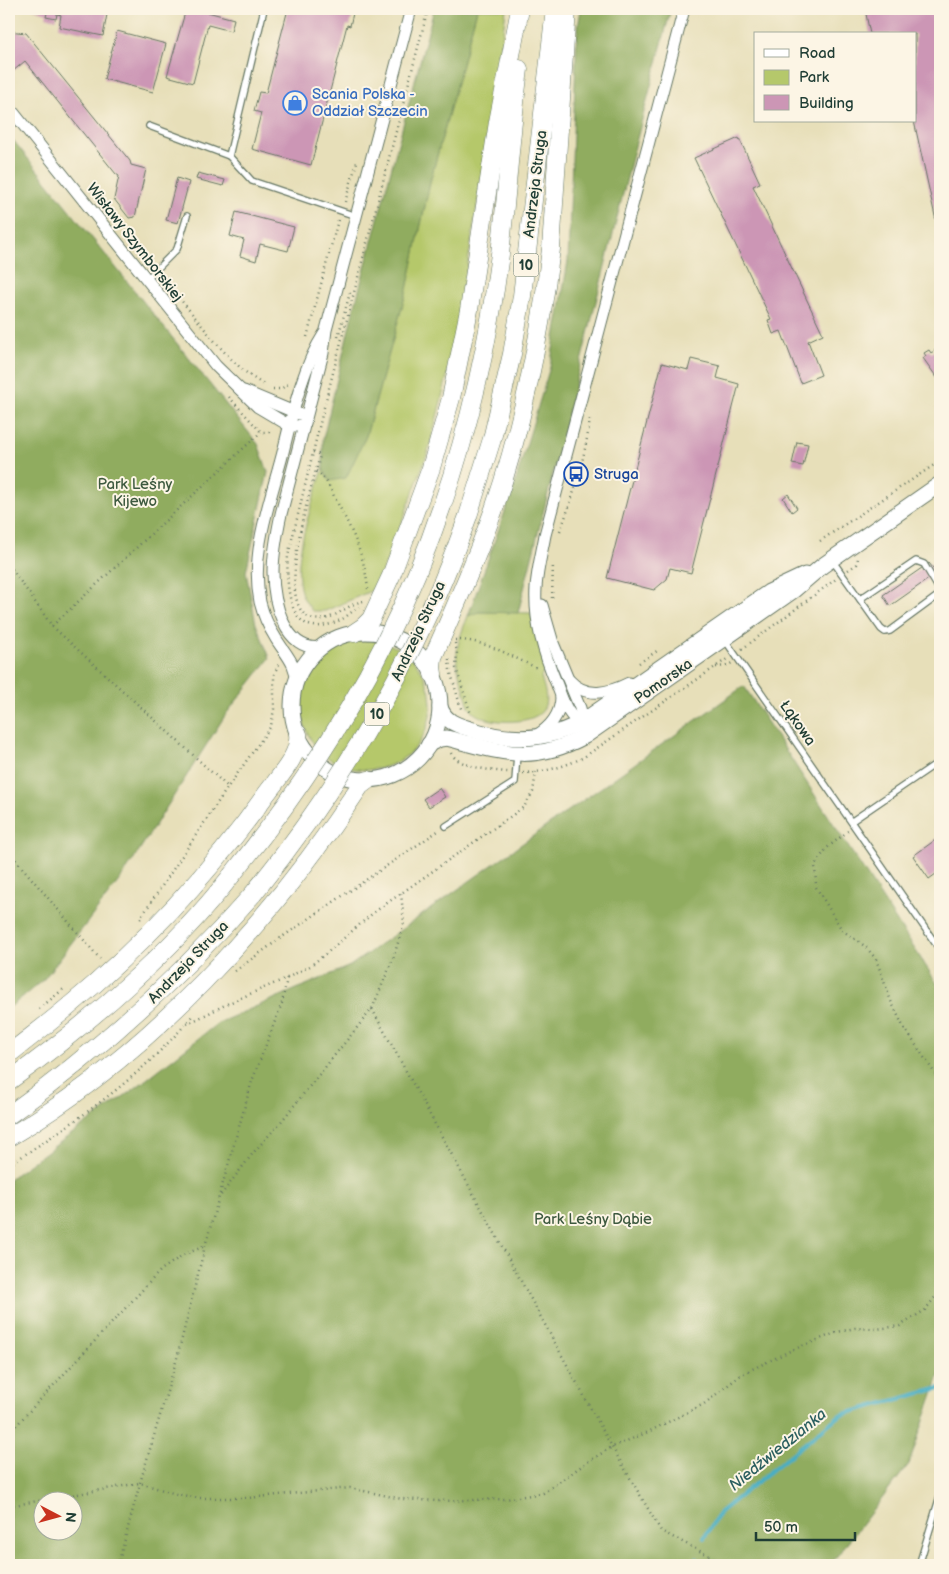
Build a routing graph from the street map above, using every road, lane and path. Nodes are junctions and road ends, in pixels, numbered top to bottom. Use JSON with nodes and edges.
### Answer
{"nodes":[{"id":1,"x":264,"y":9,"type":"edge"},
{"id":2,"x":411,"y":9,"type":"edge"},
{"id":3,"x":520,"y":9,"type":"edge"},
{"id":4,"x":527,"y":9,"type":"edge"},
{"id":5,"x":555,"y":9,"type":"edge"},
{"id":6,"x":567,"y":9,"type":"edge"},
{"id":7,"x":684,"y":9,"type":"edge"},
{"id":8,"x":9,"y":107,"type":"edge"},
{"id":9,"x":149,"y":126,"type":"dead end"},
{"id":10,"x":229,"y":156,"type":"junction"},
{"id":11,"x":342,"y":212,"type":"junction"},
{"id":12,"x":187,"y":216,"type":"dead end"},
{"id":13,"x":356,"y":216,"type":"junction"},
{"id":14,"x":146,"y":280,"type":"junction"},
{"id":15,"x":178,"y":298,"type":"dead end"},
{"id":16,"x":326,"y":330,"type":"junction"},
{"id":17,"x":307,"y":344,"type":"dead end"},
{"id":18,"x":289,"y":384,"type":"dead end"},
{"id":19,"x":242,"y":390,"type":"junction"},
{"id":20,"x":288,"y":390,"type":"dead end"},
{"id":21,"x":281,"y":394,"type":"dead end"},
{"id":22,"x":294,"y":410,"type":"junction"},
{"id":23,"x":590,"y":415,"type":"dead end"},
{"id":24,"x":305,"y":423,"type":"junction"},
{"id":25,"x":290,"y":426,"type":"junction"},
{"id":26,"x":261,"y":432,"type":"dead end"},
{"id":27,"x":940,"y":460,"type":"edge"},
{"id":28,"x":316,"y":471,"type":"dead end"},
{"id":29,"x":940,"y":484,"type":"edge"},
{"id":30,"x":559,"y":533,"type":"dead end"},
{"id":31,"x":864,"y":537,"type":"junction"},
{"id":32,"x":820,"y":541,"type":"dead end"},
{"id":33,"x":554,"y":554,"type":"dead end"},
{"id":34,"x":827,"y":563,"type":"junction"},
{"id":35,"x":539,"y":564,"type":"junction"},
{"id":36,"x":9,"y":565,"type":"edge"},
{"id":37,"x":842,"y":575,"type":"junction"},
{"id":38,"x":940,"y":591,"type":"edge"},
{"id":39,"x":369,"y":596,"type":"dead end"},
{"id":40,"x":860,"y":599,"type":"junction"},
{"id":41,"x":552,"y":600,"type":"dead end"},
{"id":42,"x":52,"y":626,"type":"junction"},
{"id":43,"x":354,"y":633,"type":"junction"},
{"id":44,"x":721,"y":633,"type":"junction"},
{"id":45,"x":453,"y":640,"type":"dead end"},
{"id":46,"x":749,"y":644,"type":"dead end"},
{"id":47,"x":322,"y":647,"type":"junction"},
{"id":48,"x":661,"y":650,"type":"dead end"},
{"id":49,"x":287,"y":655,"type":"junction"},
{"id":50,"x":536,"y":663,"type":"dead end"},
{"id":51,"x":637,"y":665,"type":"dead end"},
{"id":52,"x":538,"y":668,"type":"junction"},
{"id":53,"x":656,"y":670,"type":"junction"},
{"id":54,"x":433,"y":674,"type":"junction"},
{"id":55,"x":552,"y":674,"type":"junction"},
{"id":56,"x":567,"y":678,"type":"junction"},
{"id":57,"x":296,"y":684,"type":"junction"},
{"id":58,"x":559,"y":690,"type":"junction"},
{"id":59,"x":440,"y":707,"type":"junction"},
{"id":60,"x":582,"y":723,"type":"junction"},
{"id":61,"x":602,"y":724,"type":"junction"},
{"id":62,"x":298,"y":734,"type":"junction"},
{"id":63,"x":531,"y":738,"type":"junction"},
{"id":64,"x":574,"y":742,"type":"junction"},
{"id":65,"x":429,"y":744,"type":"junction"},
{"id":66,"x":517,"y":754,"type":"junction"},
{"id":67,"x":940,"y":761,"type":"edge"},
{"id":68,"x":537,"y":765,"type":"dead end"},
{"id":69,"x":368,"y":780,"type":"junction"},
{"id":70,"x":228,"y":787,"type":"junction"},
{"id":71,"x":854,"y":823,"type":"junction"},
{"id":72,"x":446,"y":826,"type":"joint"},
{"id":73,"x":9,"y":852,"type":"edge"},
{"id":74,"x":401,"y":894,"type":"junction"},
{"id":75,"x":138,"y":922,"type":"dead end"},
{"id":76,"x":940,"y":950,"type":"edge"},
{"id":77,"x":106,"y":954,"type":"dead end"},
{"id":78,"x":231,"y":974,"type":"dead end"},
{"id":79,"x":287,"y":978,"type":"junction"},
{"id":80,"x":69,"y":984,"type":"dead end"},
{"id":81,"x":39,"y":1009,"type":"dead end"},
{"id":82,"x":372,"y":1009,"type":"junction"},
{"id":83,"x":195,"y":1011,"type":"dead end"},
{"id":84,"x":186,"y":1025,"type":"junction"},
{"id":85,"x":9,"y":1054,"type":"edge"},
{"id":86,"x":9,"y":1081,"type":"edge"},
{"id":87,"x":940,"y":1081,"type":"edge"},
{"id":88,"x":9,"y":1115,"type":"edge"},
{"id":89,"x":9,"y":1137,"type":"edge"},
{"id":90,"x":9,"y":1165,"type":"edge"},
{"id":91,"x":219,"y":1198,"type":"junction"},
{"id":92,"x":205,"y":1246,"type":"junction"},
{"id":93,"x":940,"y":1291,"type":"edge"},
{"id":94,"x":9,"y":1433,"type":"edge"},
{"id":95,"x":612,"y":1447,"type":"junction"},
{"id":96,"x":140,"y":1483,"type":"junction"},
{"id":97,"x":940,"y":1496,"type":"edge"},
{"id":98,"x":9,"y":1506,"type":"edge"},
{"id":99,"x":118,"y":1565,"type":"edge"},
{"id":100,"x":727,"y":1565,"type":"edge"},
{"id":101,"x":919,"y":1565,"type":"edge"}],
"edges":[{"from":1,"to":10,"type":"lane"},
{"from":2,"to":13,"type":"street"},
{"from":3,"to":43,"type":"main road"},
{"from":4,"to":86,"type":"main road","name":"Andrzeja Struga","number":"10","bridge":true},
{"from":5,"to":88,"type":"main road","name":"Andrzeja Struga","number":"10","bridge":true},
{"from":6,"to":54,"type":"main road"},
{"from":7,"to":35,"type":"street"},
{"from":8,"to":14,"type":"street","name":"Wisławy Szymborskiej"},
{"from":9,"to":10,"type":"lane"},
{"from":10,"to":11,"type":"lane"},
{"from":11,"to":13,"type":"lane"},
{"from":11,"to":17,"type":"path"},
{"from":12,"to":14,"type":"lane"},
{"from":13,"to":16,"type":"street"},
{"from":14,"to":19,"type":"street","name":"Wisławy Szymborskiej"},
{"from":15,"to":18,"type":"path"},
{"from":16,"to":22,"type":"street"},
{"from":16,"to":24,"type":"street"},
{"from":19,"to":22,"type":"street","name":"Wisławy Szymborskiej"},
{"from":19,"to":25,"type":"street","name":"Wisławy Szymborskiej"},
{"from":20,"to":21,"type":"path"},
{"from":22,"to":24,"type":"street"},
{"from":22,"to":25,"type":"street"},
{"from":23,"to":30,"type":"path"},
{"from":24,"to":25,"type":"street"},
{"from":24,"to":47,"type":"street"},
{"from":25,"to":49,"type":"street"},
{"from":26,"to":42,"type":"path"},
{"from":27,"to":32,"type":"path"},
{"from":28,"to":39,"type":"path"},
{"from":29,"to":31,"type":"street","name":"Pomorska"},
{"from":31,"to":34,"type":"street","name":"Pomorska"},
{"from":31,"to":37,"type":"path"},
{"from":33,"to":41,"type":"path"},
{"from":34,"to":37,"type":"lane"},
{"from":34,"to":44,"type":"street","name":"Pomorska"},
{"from":35,"to":55,"type":"street"},
{"from":35,"to":56,"type":"street"},
{"from":36,"to":42,"type":"path"},
{"from":37,"to":40,"type":"lane"},
{"from":37,"to":46,"type":"path"},
{"from":38,"to":40,"type":"lane"},
{"from":38,"to":40,"type":"lane"},
{"from":42,"to":70,"type":"path"},
{"from":43,"to":47,"type":"street"},
{"from":43,"to":54,"type":"street"},
{"from":44,"to":53,"type":"street","name":"Pomorska"},
{"from":44,"to":61,"type":"street","name":"Pomorska"},
{"from":44,"to":71,"type":"lane","name":"Łąkowa"},
{"from":45,"to":52,"type":"path"},
{"from":47,"to":57,"type":"street"},
{"from":48,"to":51,"type":"path"},
{"from":49,"to":57,"type":"street"},
{"from":49,"to":70,"type":"path"},
{"from":50,"to":52,"type":"path"},
{"from":52,"to":55,"type":"path"},
{"from":53,"to":56,"type":"street","name":"Pomorska"},
{"from":53,"to":60,"type":"street","name":"Pomorska"},
{"from":54,"to":59,"type":"street"},
{"from":55,"to":58,"type":"street"},
{"from":56,"to":60,"type":"street"},
{"from":57,"to":62,"type":"street"},
{"from":58,"to":60,"type":"street"},
{"from":58,"to":63,"type":"street"},
{"from":59,"to":63,"type":"street","name":"Pomorska"},
{"from":59,"to":65,"type":"street"},
{"from":60,"to":61,"type":"street","name":"Pomorska"},
{"from":60,"to":63,"type":"street","name":"Pomorska"},
{"from":60,"to":64,"type":"street","name":"Pomorska"},
{"from":61,"to":64,"type":"street","name":"Pomorska"},
{"from":62,"to":69,"type":"street"},
{"from":62,"to":85,"type":"main road"},
{"from":64,"to":66,"type":"street","name":"Pomorska"},
{"from":65,"to":66,"type":"street","name":"Pomorska"},
{"from":65,"to":69,"type":"street"},
{"from":66,"to":72,"type":"lane"},
{"from":67,"to":71,"type":"lane"},
{"from":68,"to":74,"type":"path"},
{"from":69,"to":89,"type":"main road"},
{"from":70,"to":75,"type":"path"},
{"from":71,"to":76,"type":"lane","name":"Łąkowa"},
{"from":71,"to":87,"type":"path"},
{"from":72,"to":78,"type":"path"},
{"from":73,"to":77,"type":"path"},
{"from":74,"to":79,"type":"path"},
{"from":74,"to":82,"type":"path"},
{"from":79,"to":84,"type":"path"},
{"from":79,"to":91,"type":"path"},
{"from":80,"to":81,"type":"path"},
{"from":82,"to":91,"type":"path"},
{"from":82,"to":95,"type":"path"},
{"from":83,"to":84,"type":"path"},
{"from":84,"to":90,"type":"path"},
{"from":91,"to":92,"type":"path"},
{"from":92,"to":94,"type":"path"},
{"from":92,"to":96,"type":"path"},
{"from":93,"to":95,"type":"path"},
{"from":95,"to":96,"type":"path"},
{"from":95,"to":100,"type":"path"},
{"from":96,"to":98,"type":"path"},
{"from":96,"to":99,"type":"path"},
{"from":97,"to":101,"type":"lane"}]}
